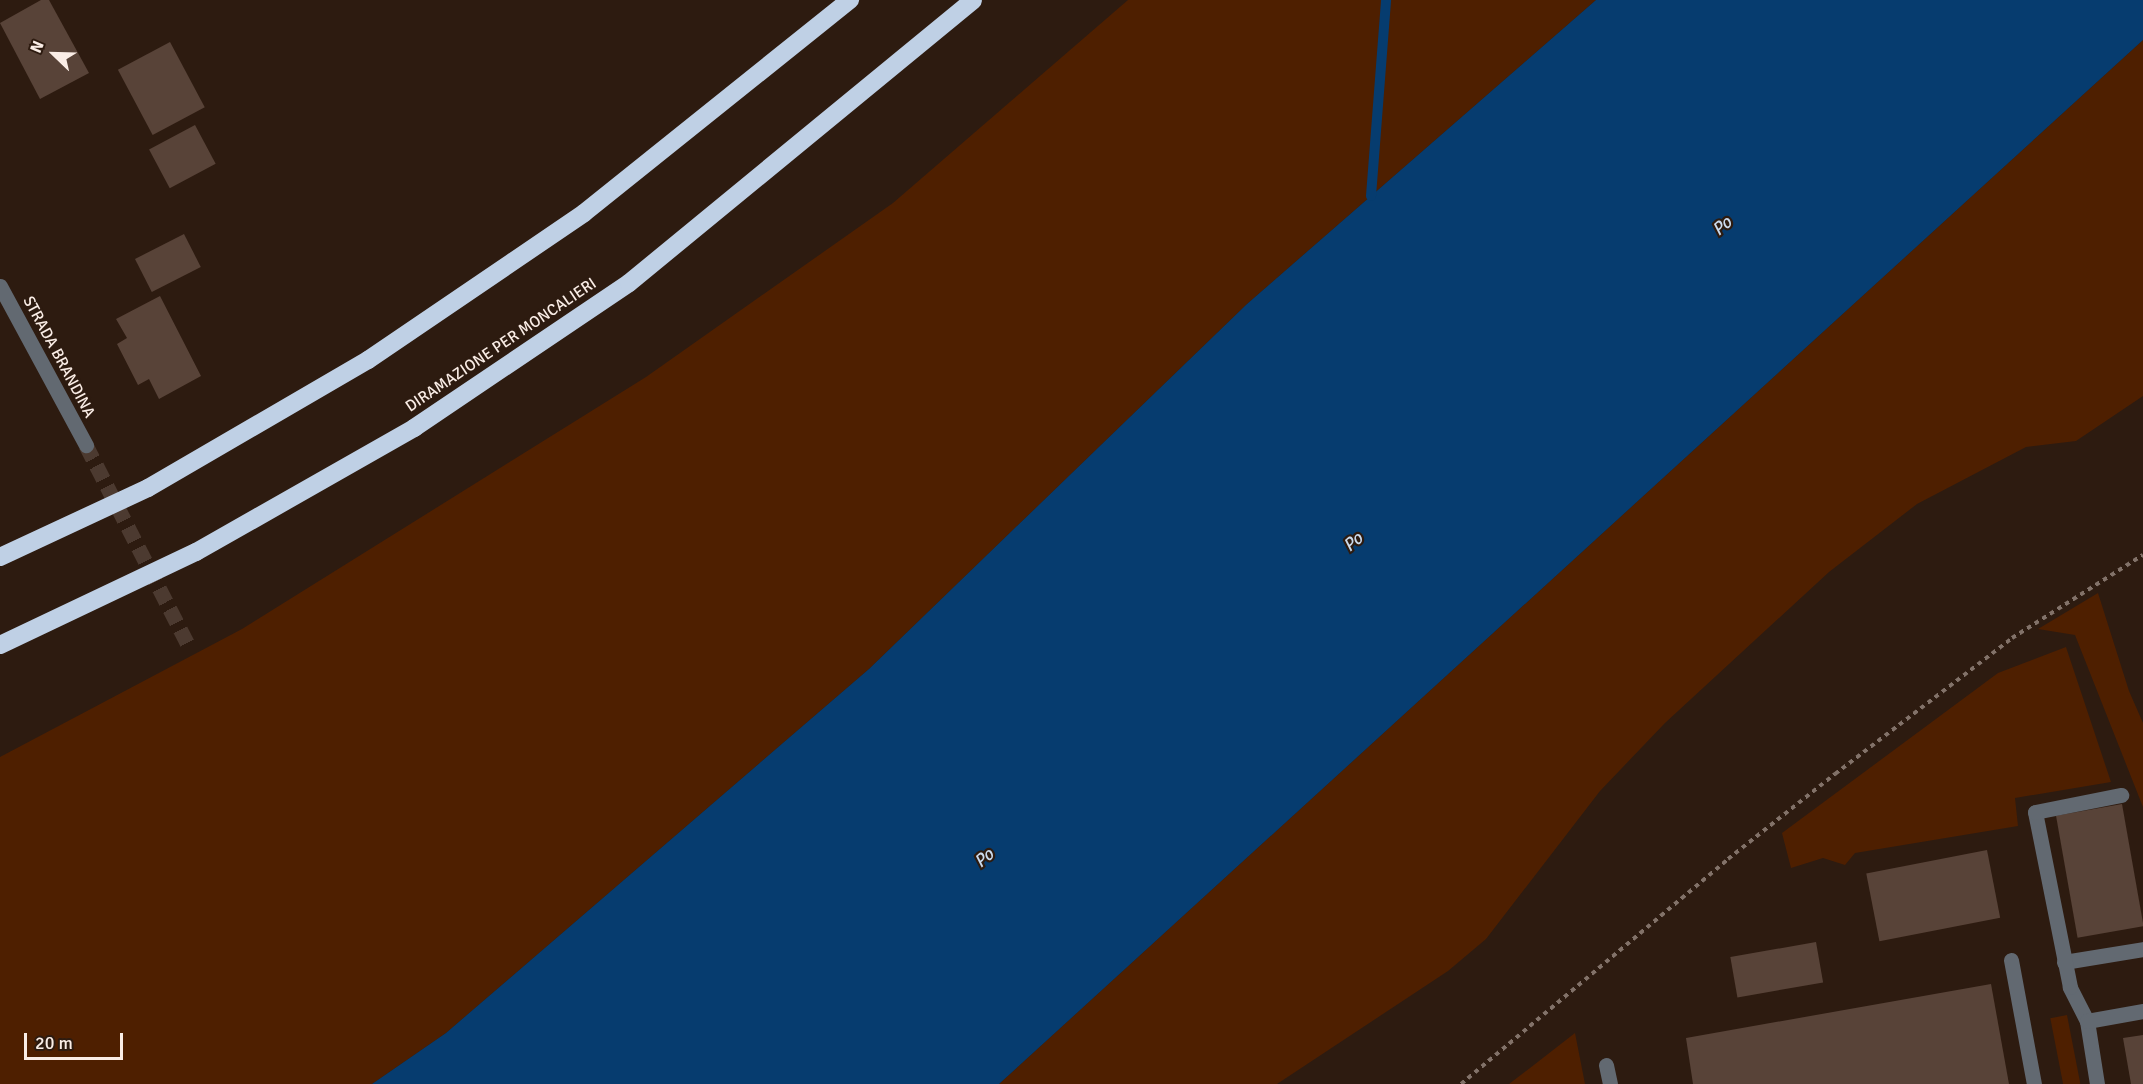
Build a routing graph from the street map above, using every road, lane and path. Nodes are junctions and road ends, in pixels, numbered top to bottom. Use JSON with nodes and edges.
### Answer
{"nodes":[{"id":1,"x":850,"y":0,"type":"edge"},
{"id":2,"x":973,"y":0,"type":"edge"},
{"id":3,"x":0,"y":286,"type":"edge"},
{"id":4,"x":86,"y":445,"type":"tunnel mouth"},
{"id":5,"x":2143,"y":555,"type":"edge"},
{"id":6,"x":0,"y":557,"type":"edge"},
{"id":7,"x":0,"y":645,"type":"edge"},
{"id":8,"x":2121,"y":795,"type":"dead end"},
{"id":9,"x":2143,"y":949,"type":"edge"},
{"id":10,"x":2011,"y":960,"type":"dead end"},
{"id":11,"x":2064,"y":962,"type":"junction"},
{"id":12,"x":2143,"y":1011,"type":"edge"},
{"id":13,"x":2087,"y":1021,"type":"junction"},
{"id":14,"x":1606,"y":1065,"type":"dead end"},
{"id":15,"x":1461,"y":1084,"type":"edge"},
{"id":16,"x":1610,"y":1084,"type":"edge"},
{"id":17,"x":2034,"y":1084,"type":"edge"},
{"id":18,"x":2097,"y":1084,"type":"edge"}],
"edges":[{"from":1,"to":6,"type":"highway"},
{"from":2,"to":7,"type":"highway","name":"DIRAMAZIONE PER MONCALIERI"},
{"from":3,"to":4,"type":"street","name":"STRADA BRANDINA"},
{"from":5,"to":15,"type":"path"},
{"from":8,"to":11,"type":"street"},
{"from":9,"to":11,"type":"street"},
{"from":10,"to":17,"type":"street"},
{"from":11,"to":13,"type":"street"},
{"from":12,"to":13,"type":"street"},
{"from":13,"to":18,"type":"street"},
{"from":14,"to":16,"type":"street"}]}
